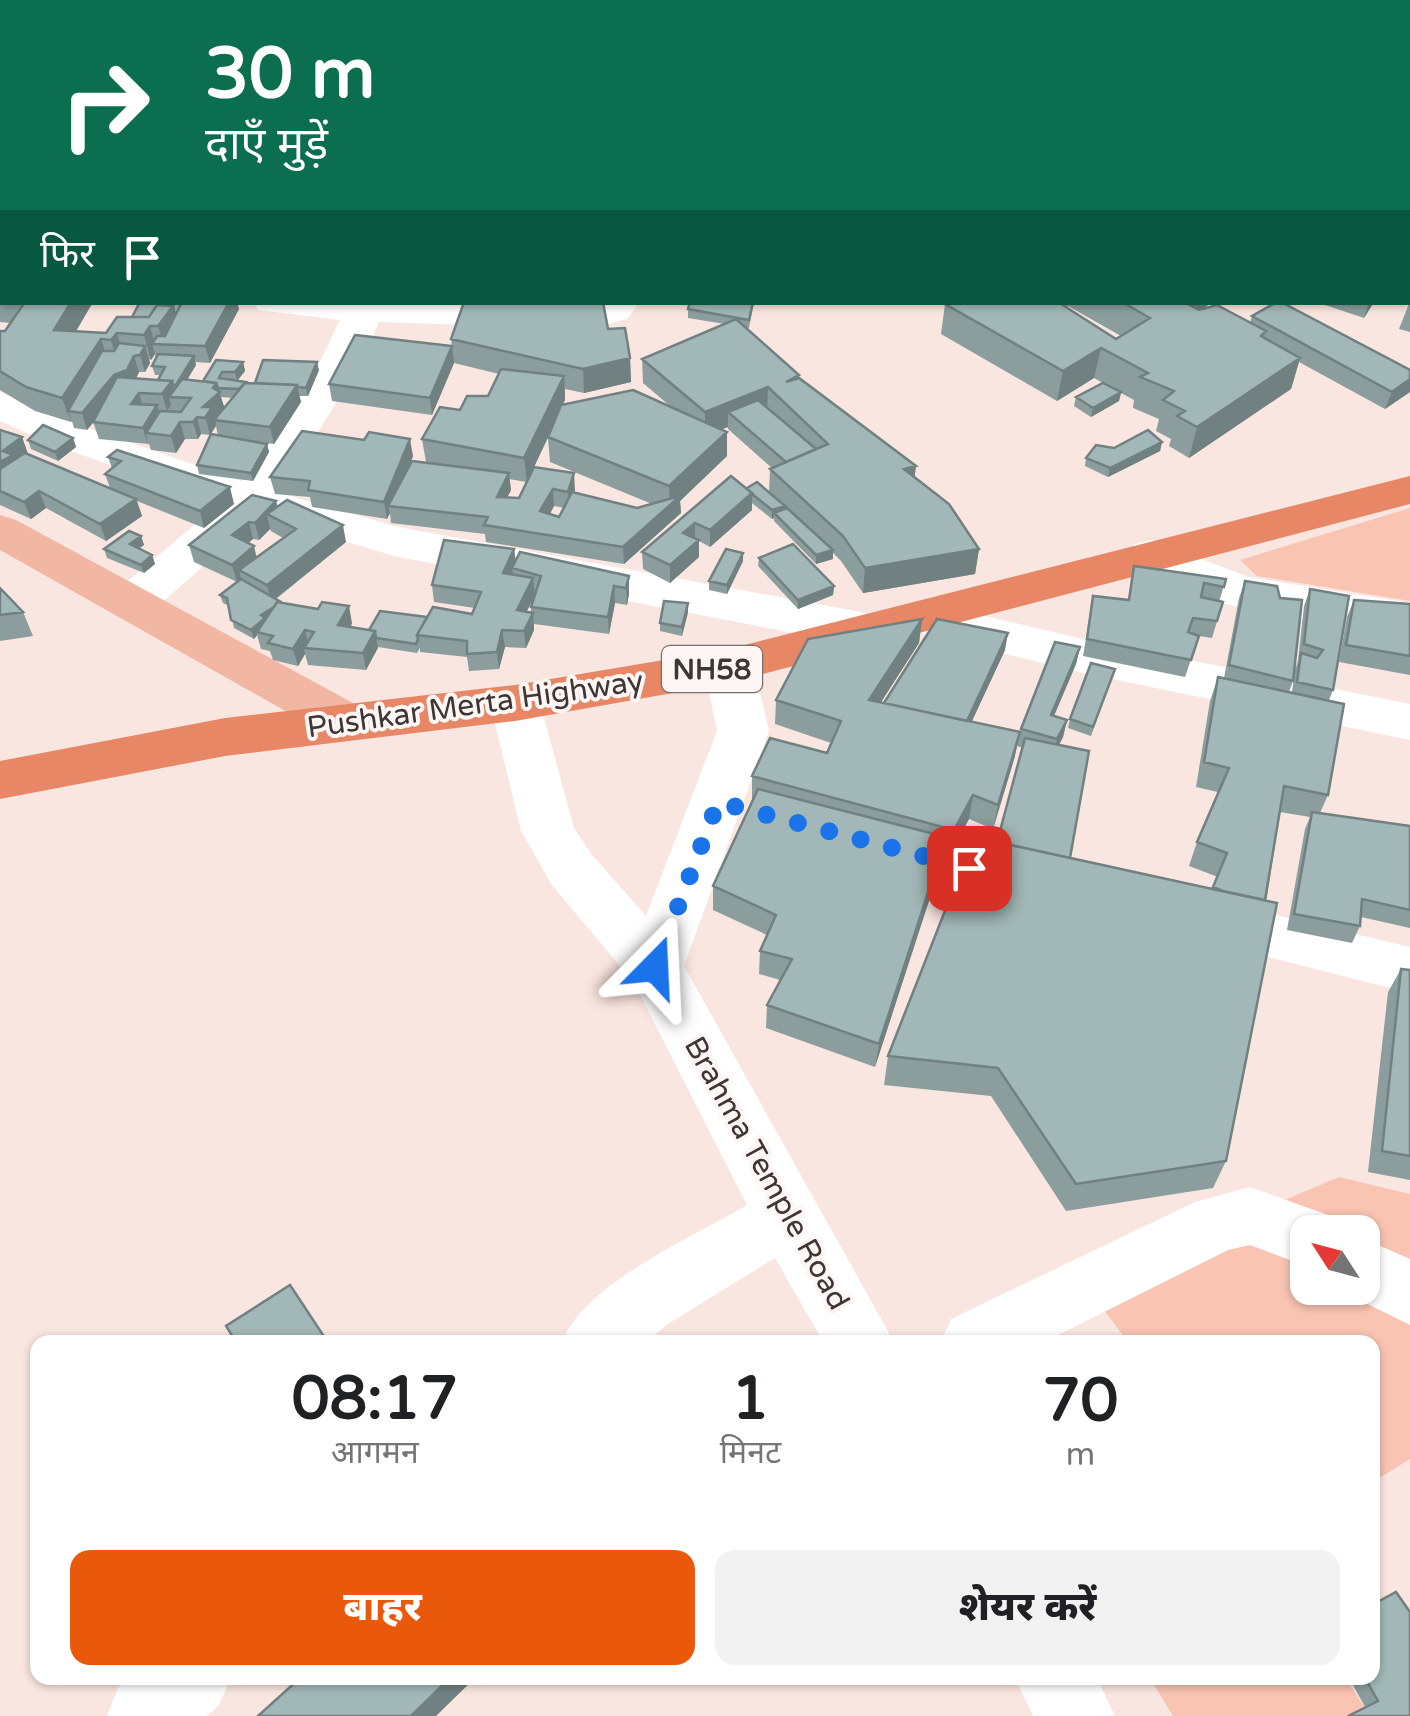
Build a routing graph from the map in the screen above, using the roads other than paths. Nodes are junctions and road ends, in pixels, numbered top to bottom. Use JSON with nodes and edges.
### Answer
{"nodes":[{"id":1,"x":619,"y":305,"type":"edge"},
{"id":2,"x":364,"y":306,"type":"edge"},
{"id":3,"x":0,"y":406,"type":"edge"},
{"id":4,"x":1410,"y":490,"type":"edge"},
{"id":5,"x":254,"y":498,"type":"junction"},
{"id":6,"x":0,"y":530,"type":"edge"},
{"id":7,"x":1152,"y":556,"type":"junction"},
{"id":8,"x":132,"y":603,"type":"junction"},
{"id":9,"x":914,"y":615,"type":"junction"},
{"id":10,"x":1410,"y":618,"type":"edge"},
{"id":11,"x":861,"y":629,"type":"junction"},
{"id":12,"x":729,"y":666,"type":"junction"},
{"id":13,"x":514,"y":703,"type":"junction"},
{"id":14,"x":346,"y":722,"type":"junction"},
{"id":15,"x":1410,"y":722,"type":"edge"},
{"id":16,"x":0,"y":780,"type":"edge"},
{"id":17,"x":831,"y":832,"type":"edge"},
{"id":18,"x":1080,"y":892,"type":"edge"},
{"id":19,"x":1147,"y":907,"type":"edge"},
{"id":20,"x":655,"y":967,"type":"junction"},
{"id":21,"x":1410,"y":970,"type":"edge"},
{"id":22,"x":786,"y":1216,"type":"junction"},
{"id":23,"x":1290,"y":1230,"type":"edge"},
{"id":24,"x":1380,"y":1278,"type":"edge"},
{"id":25,"x":1410,"y":1294,"type":"edge"},
{"id":26,"x":604,"y":1335,"type":"edge"},
{"id":27,"x":856,"y":1335,"type":"edge"},
{"id":28,"x":989,"y":1335,"type":"edge"},
{"id":29,"x":184,"y":1685,"type":"edge"},
{"id":30,"x":1058,"y":1685,"type":"edge"},
{"id":31,"x":146,"y":1716,"type":"edge"},
{"id":32,"x":1076,"y":1716,"type":"edge"}],
"edges":[{"from":1,"to":2,"type":"street"},
{"from":2,"to":5,"type":"street"},
{"from":3,"to":5,"type":"street"},
{"from":4,"to":7,"type":"highway","name":"Pushkar Merta Highway","number":"NH58"},
{"from":5,"to":8,"type":"street"},
{"from":5,"to":11,"type":"street"},
{"from":6,"to":8,"type":"main road"},
{"from":7,"to":9,"type":"highway","name":"Pushkar Merta Highway","number":"NH58"},
{"from":7,"to":10,"type":"street"},
{"from":8,"to":14,"type":"main road"},
{"from":9,"to":11,"type":"highway","name":"Pushkar Merta Highway","number":"NH58"},
{"from":9,"to":15,"type":"street"},
{"from":11,"to":12,"type":"highway","name":"Pushkar Merta Highway","number":"NH58"},
{"from":12,"to":13,"type":"highway","name":"Pushkar Merta Highway","number":"NH58"},
{"from":12,"to":20,"type":"street"},
{"from":13,"to":14,"type":"highway","name":"Pushkar Merta Highway","number":"NH58"},
{"from":13,"to":20,"type":"street","name":"Brahma Temple Road"},
{"from":14,"to":16,"type":"highway","name":"Pushkar Merta Highway","number":"NH58"},
{"from":17,"to":18,"type":"street"},
{"from":19,"to":21,"type":"street"},
{"from":20,"to":22,"type":"street","name":"Brahma Temple Road"},
{"from":22,"to":26,"type":"street"},
{"from":22,"to":27,"type":"street","name":"Brahma Temple Road"},
{"from":23,"to":28,"type":"street"},
{"from":24,"to":25,"type":"street"},
{"from":29,"to":31,"type":"street"},
{"from":30,"to":32,"type":"street"}]}
